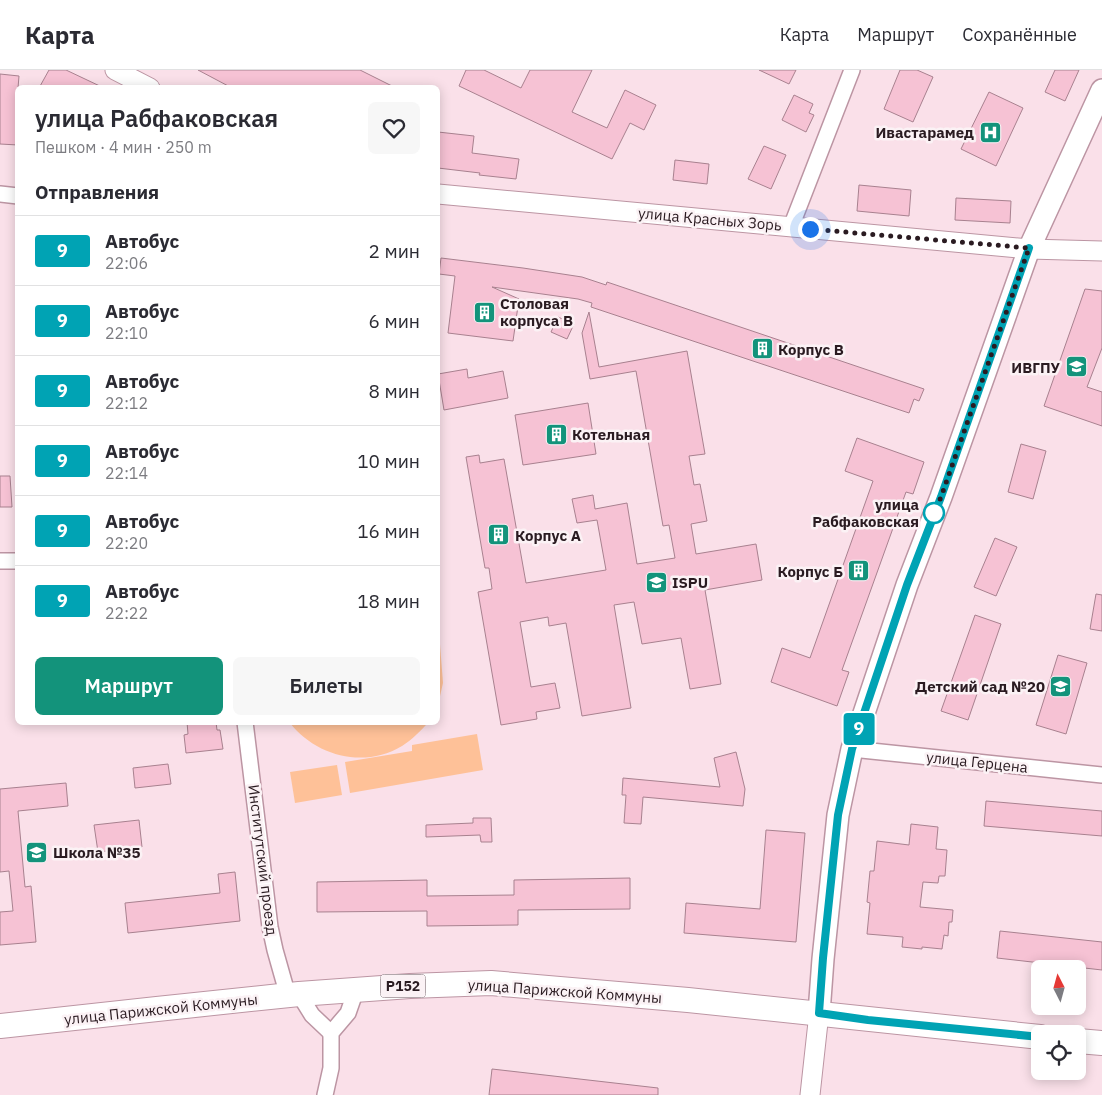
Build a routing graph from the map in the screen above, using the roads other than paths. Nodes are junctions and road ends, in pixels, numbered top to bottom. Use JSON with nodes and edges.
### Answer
{"nodes":[{"id":1,"x":115,"y":70,"type":"edge"},
{"id":2,"x":852,"y":70,"type":"edge"},
{"id":3,"x":144,"y":85,"type":"edge"},
{"id":4,"x":1102,"y":90,"type":"edge"},
{"id":5,"x":0,"y":194,"type":"edge"},
{"id":6,"x":440,"y":194,"type":"edge"},
{"id":7,"x":15,"y":196,"type":"edge"},
{"id":8,"x":791,"y":227,"type":"junction"},
{"id":9,"x":1029,"y":248,"type":"junction"},
{"id":10,"x":1102,"y":251,"type":"edge"},
{"id":11,"x":0,"y":561,"type":"edge"},
{"id":12,"x":15,"y":561,"type":"edge"},
{"id":13,"x":245,"y":725,"type":"edge"},
{"id":14,"x":852,"y":749,"type":"junction"},
{"id":15,"x":1102,"y":775,"type":"edge"},
{"id":16,"x":356,"y":990,"type":"junction"},
{"id":17,"x":294,"y":995,"type":"junction"},
{"id":18,"x":819,"y":1013,"type":"junction"},
{"id":19,"x":0,"y":1026,"type":"edge"},
{"id":20,"x":331,"y":1032,"type":"junction"},
{"id":21,"x":1031,"y":1036,"type":"edge"},
{"id":22,"x":1086,"y":1042,"type":"edge"},
{"id":23,"x":1102,"y":1043,"type":"edge"},
{"id":24,"x":325,"y":1095,"type":"edge"},
{"id":25,"x":810,"y":1095,"type":"edge"}],
"edges":[{"from":1,"to":3,"type":"street"},
{"from":2,"to":8,"type":"street"},
{"from":4,"to":9,"type":"main road"},
{"from":5,"to":7,"type":"street"},
{"from":6,"to":8,"type":"street","name":"улица Красных Зорь"},
{"from":8,"to":9,"type":"street","name":"улица Красных Зорь"},
{"from":9,"to":10,"type":"street","name":"улица Красных Зорь"},
{"from":9,"to":14,"type":"main road"},
{"from":11,"to":12,"type":"street"},
{"from":13,"to":17,"type":"street","name":"Институтский проезд"},
{"from":14,"to":15,"type":"street","name":"улица Герцена"},
{"from":14,"to":18,"type":"main road"},
{"from":16,"to":17,"type":"main road","name":"улица Парижской Коммуны","number":"Р152"},
{"from":16,"to":18,"type":"main road","name":"улица Парижской Коммуны","number":"Р152"},
{"from":16,"to":20,"type":"street"},
{"from":17,"to":19,"type":"main road","name":"улица Парижской Коммуны","number":"Р152"},
{"from":17,"to":20,"type":"street","name":"Институтский проезд"},
{"from":18,"to":21,"type":"main road","name":"улица Парижской Коммуны","number":"Р152"},
{"from":18,"to":25,"type":"street"},
{"from":20,"to":24,"type":"street"},
{"from":22,"to":23,"type":"main road"}]}
